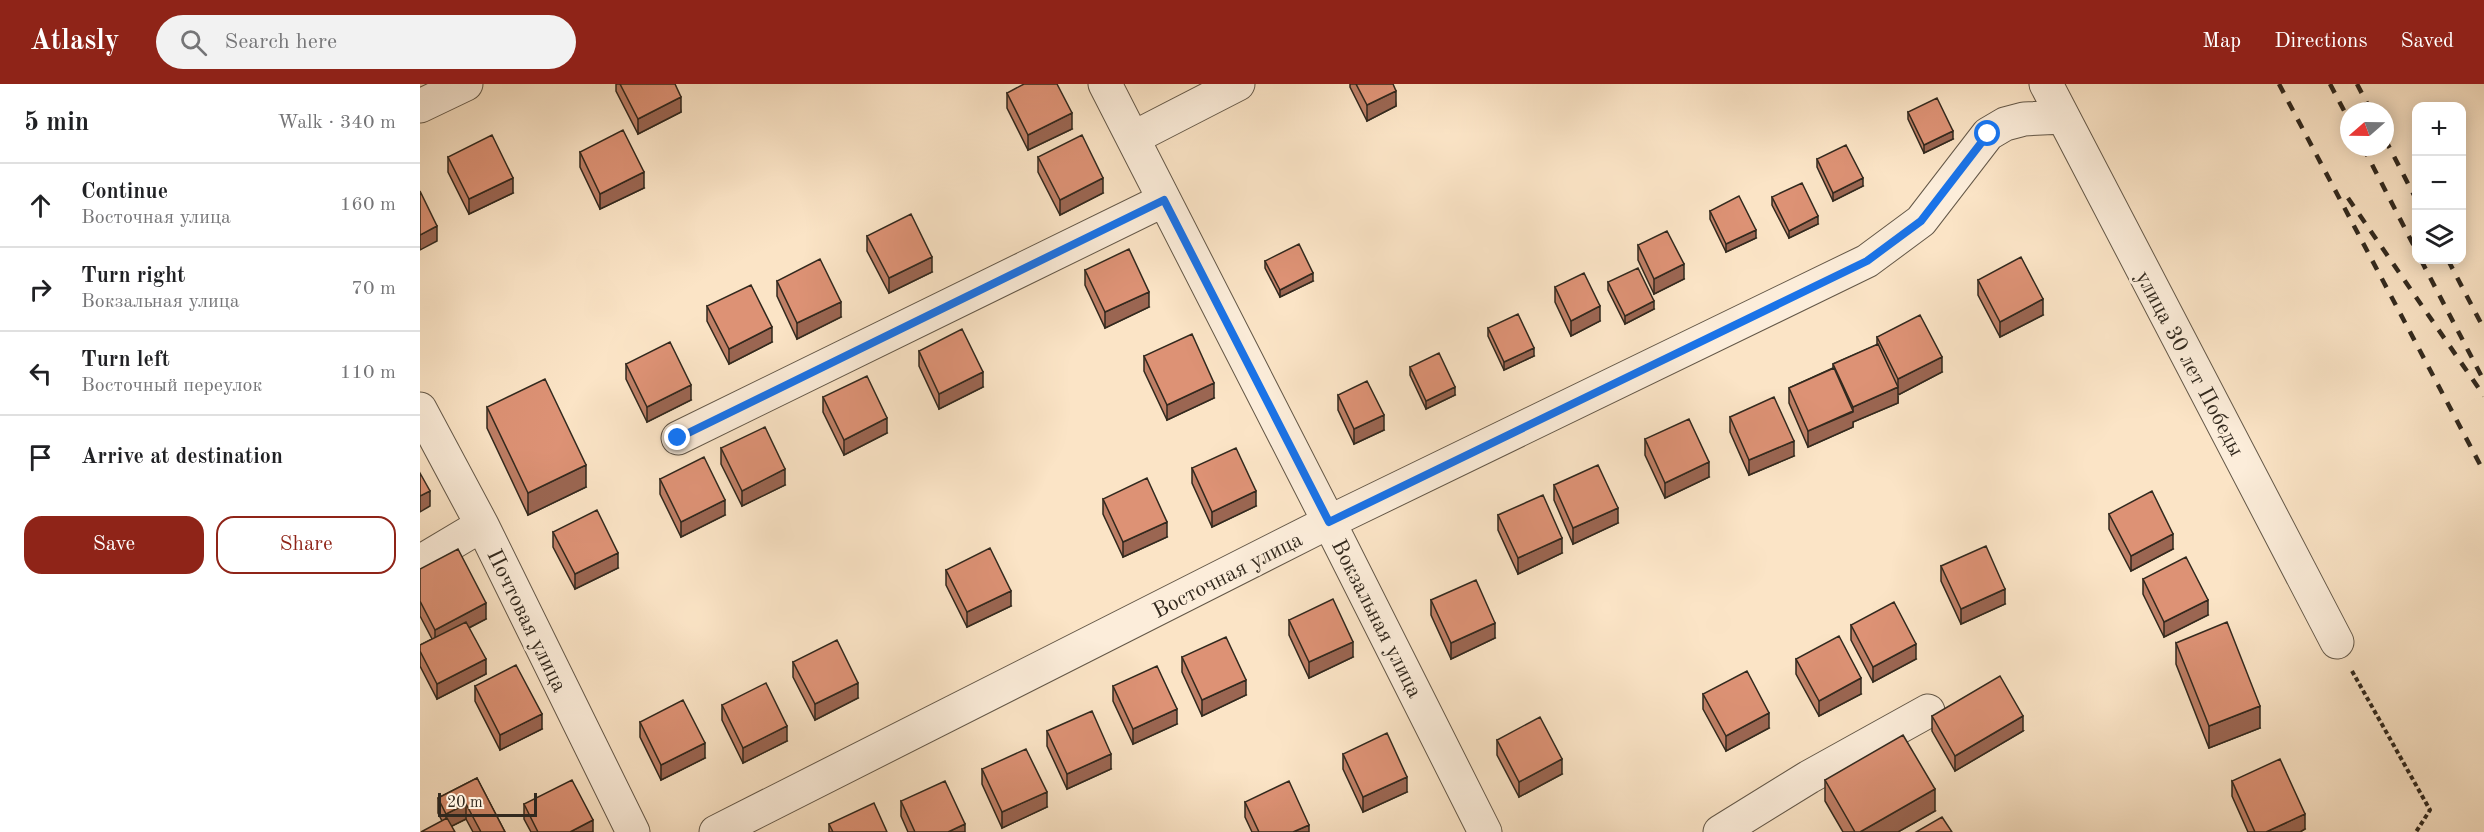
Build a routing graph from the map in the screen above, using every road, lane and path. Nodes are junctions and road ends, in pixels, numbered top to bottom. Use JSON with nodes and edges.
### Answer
{"nodes":[{"id":1,"x":466,"y":84,"type":"edge"},
{"id":2,"x":1105,"y":84,"type":"edge"},
{"id":3,"x":1238,"y":84,"type":"edge"},
{"id":4,"x":2046,"y":84,"type":"edge"},
{"id":5,"x":420,"y":106,"type":"edge"},
{"id":6,"x":2063,"y":117,"type":"junction"},
{"id":7,"x":1132,"y":138,"type":"junction"},
{"id":8,"x":1164,"y":200,"type":"junction"},
{"id":9,"x":420,"y":409,"type":"edge"},
{"id":10,"x":678,"y":438,"type":"dead end"},
{"id":11,"x":1329,"y":522,"type":"junction"},
{"id":12,"x":482,"y":525,"type":"junction"},
{"id":13,"x":420,"y":562,"type":"edge"},
{"id":14,"x":2337,"y":642,"type":"joint"},
{"id":15,"x":1928,"y":711,"type":"dead end"},
{"id":16,"x":633,"y":832,"type":"edge"},
{"id":17,"x":716,"y":832,"type":"edge"},
{"id":18,"x":1485,"y":832,"type":"edge"},
{"id":19,"x":1720,"y":832,"type":"edge"},
{"id":20,"x":2416,"y":832,"type":"edge"}],
"edges":[{"from":1,"to":5,"type":"street"},
{"from":2,"to":7,"type":"street","name":"Вокзальная улица"},
{"from":3,"to":7,"type":"street"},
{"from":4,"to":6,"type":"street","name":"улица 30 лет Победы"},
{"from":6,"to":11,"type":"street","name":"Восточная улица"},
{"from":6,"to":14,"type":"street","name":"улица 30 лет Победы"},
{"from":7,"to":8,"type":"street","name":"Вокзальная улица"},
{"from":8,"to":10,"type":"street"},
{"from":8,"to":11,"type":"street","name":"Вокзальная улица"},
{"from":9,"to":12,"type":"street","name":"Почтовая улица"},
{"from":11,"to":17,"type":"street","name":"Восточная улица"},
{"from":11,"to":18,"type":"street","name":"Вокзальная улица"},
{"from":12,"to":13,"type":"street"},
{"from":12,"to":16,"type":"street","name":"Почтовая улица"},
{"from":14,"to":20,"type":"path"},
{"from":15,"to":19,"type":"street"}]}
